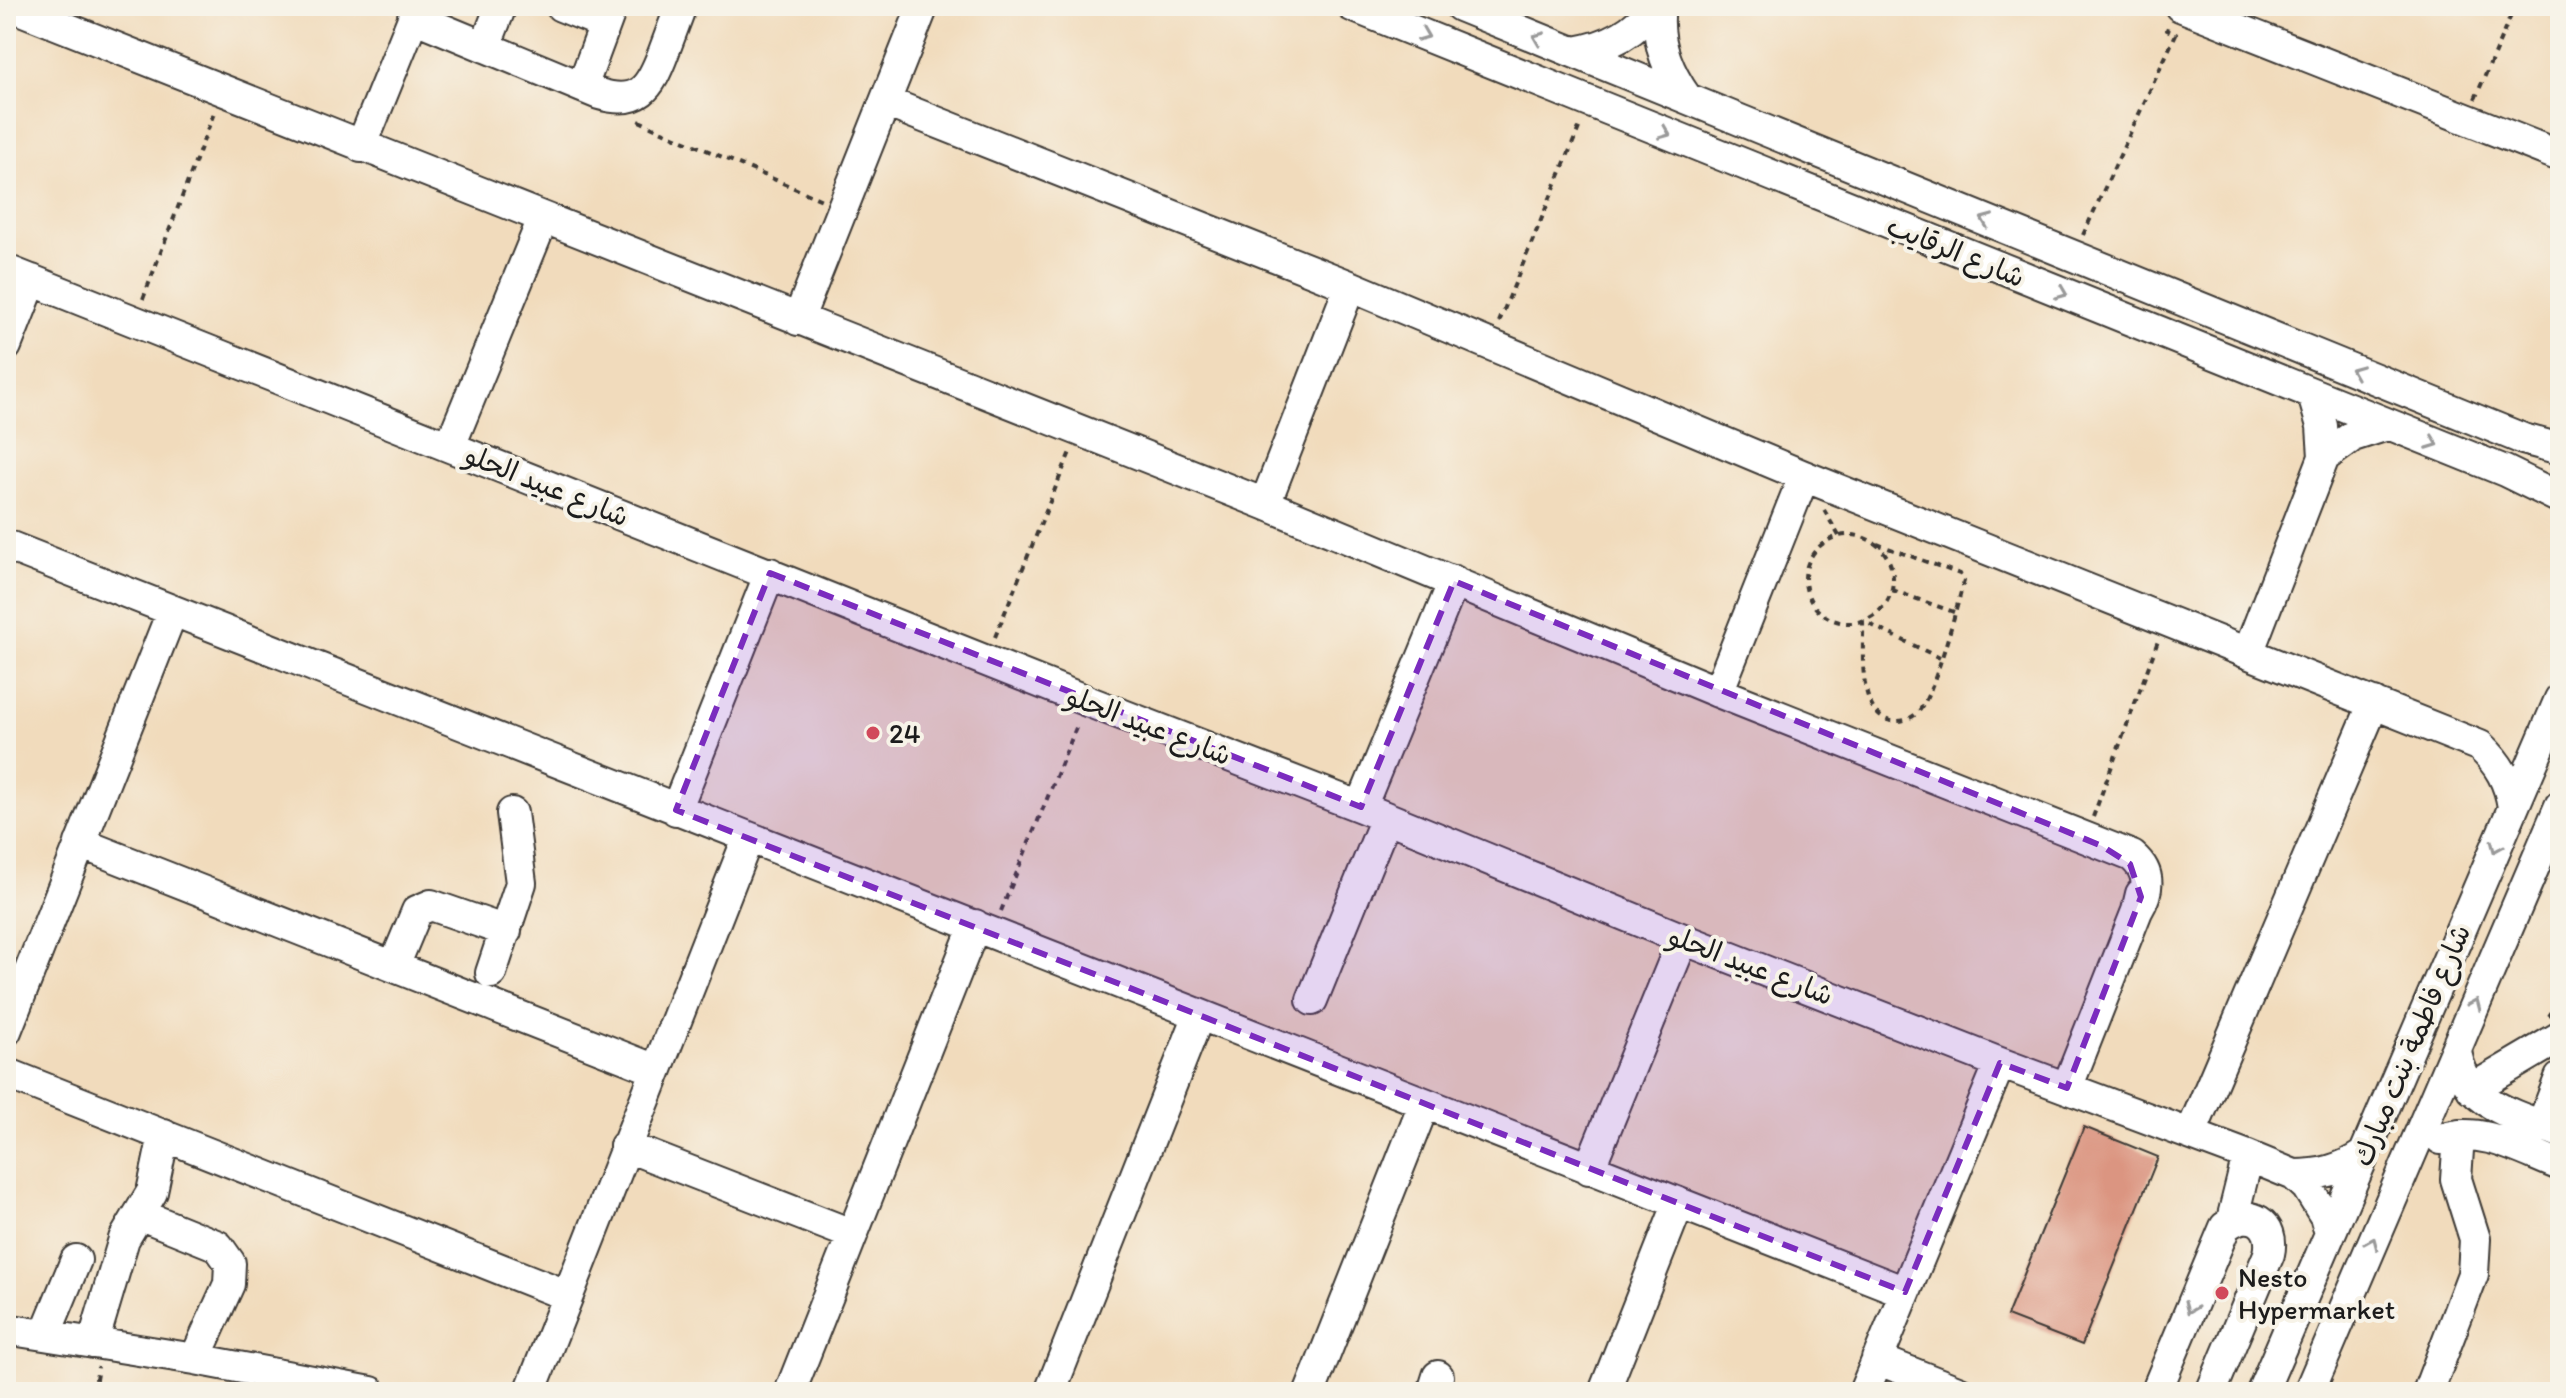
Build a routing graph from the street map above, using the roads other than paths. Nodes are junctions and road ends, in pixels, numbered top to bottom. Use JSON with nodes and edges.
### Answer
{"nodes":[{"id":1,"x":11,"y":6,"type":"edge"},
{"id":2,"x":501,"y":6,"type":"edge"},
{"id":3,"x":561,"y":6,"type":"edge"},
{"id":4,"x":681,"y":6,"type":"edge"},
{"id":5,"x":923,"y":6,"type":"edge"},
{"id":6,"x":1352,"y":6,"type":"edge"},
{"id":7,"x":1460,"y":6,"type":"edge"},
{"id":8,"x":1654,"y":6,"type":"edge"},
{"id":9,"x":1660,"y":6,"type":"edge"},
{"id":10,"x":415,"y":12,"type":"edge"},
{"id":11,"x":2176,"y":12,"type":"edge"},
{"id":12,"x":2224,"y":14,"type":"edge"},
{"id":13,"x":607,"y":18,"type":"edge"},
{"id":14,"x":485,"y":47,"type":"junction"},
{"id":15,"x":1574,"y":52,"type":"junction"},
{"id":16,"x":582,"y":87,"type":"junction"},
{"id":17,"x":1686,"y":97,"type":"junction"},
{"id":18,"x":886,"y":102,"type":"junction"},
{"id":19,"x":361,"y":147,"type":"junction"},
{"id":20,"x":2560,"y":156,"type":"edge"},
{"id":21,"x":543,"y":219,"type":"junction"},
{"id":22,"x":19,"y":275,"type":"edge"},
{"id":23,"x":1350,"y":286,"type":"junction"},
{"id":24,"x":798,"y":320,"type":"junction"},
{"id":25,"x":6,"y":346,"type":"edge"},
{"id":26,"x":2313,"y":395,"type":"junction"},
{"id":27,"x":2387,"y":425,"type":"junction"},
{"id":28,"x":450,"y":446,"type":"junction"},
{"id":29,"x":2560,"y":449,"type":"edge"},
{"id":30,"x":2324,"y":457,"type":"junction"},
{"id":31,"x":1804,"y":476,"type":"junction"},
{"id":32,"x":2560,"y":498,"type":"edge"},
{"id":33,"x":1265,"y":504,"type":"junction"},
{"id":34,"x":6,"y":545,"type":"edge"},
{"id":35,"x":770,"y":573,"type":"junction"},
{"id":36,"x":1454,"y":581,"type":"junction"},
{"id":37,"x":172,"y":612,"type":"junction"},
{"id":38,"x":2248,"y":653,"type":"junction"},
{"id":39,"x":1718,"y":692,"type":"junction"},
{"id":40,"x":2560,"y":699,"type":"edge"},
{"id":41,"x":2374,"y":703,"type":"junction"},
{"id":42,"x":2548,"y":727,"type":"junction"},
{"id":43,"x":2480,"y":746,"type":"junction"},
{"id":44,"x":2560,"y":806,"type":"edge"},
{"id":45,"x":2513,"y":807,"type":"junction"},
{"id":46,"x":676,"y":810,"type":"junction"},
{"id":47,"x":512,"y":813,"type":"dead end"},
{"id":48,"x":1374,"y":813,"type":"junction"},
{"id":49,"x":748,"y":838,"type":"junction"},
{"id":50,"x":80,"y":843,"type":"junction"},
{"id":51,"x":984,"y":929,"type":"junction"},
{"id":52,"x":506,"y":931,"type":"junction"},
{"id":53,"x":1683,"y":939,"type":"junction"},
{"id":54,"x":394,"y":966,"type":"junction"},
{"id":55,"x":491,"y":973,"type":"dead end"},
{"id":56,"x":1312,"y":1000,"type":"dead end"},
{"id":57,"x":1199,"y":1015,"type":"junction"},
{"id":58,"x":6,"y":1031,"type":"edge"},
{"id":59,"x":2560,"y":1037,"type":"edge"},
{"id":60,"x":2456,"y":1049,"type":"junction"},
{"id":61,"x":2000,"y":1063,"type":"junction"},
{"id":62,"x":656,"y":1070,"type":"junction"},
{"id":63,"x":6,"y":1073,"type":"edge"},
{"id":64,"x":2560,"y":1078,"type":"edge"},
{"id":65,"x":2067,"y":1088,"type":"junction"},
{"id":66,"x":2472,"y":1089,"type":"junction"},
{"id":67,"x":1424,"y":1104,"type":"junction"},
{"id":68,"x":2508,"y":1112,"type":"junction"},
{"id":69,"x":2551,"y":1129,"type":"edge"},
{"id":70,"x":2191,"y":1133,"type":"junction"},
{"id":71,"x":164,"y":1135,"type":"junction"},
{"id":72,"x":2459,"y":1135,"type":"junction"},
{"id":73,"x":2497,"y":1140,"type":"junction"},
{"id":74,"x":625,"y":1146,"type":"junction"},
{"id":75,"x":2363,"y":1155,"type":"junction"},
{"id":76,"x":2248,"y":1156,"type":"junction"},
{"id":77,"x":2409,"y":1159,"type":"junction"},
{"id":78,"x":2560,"y":1165,"type":"edge"},
{"id":79,"x":1589,"y":1169,"type":"junction"},
{"id":80,"x":2294,"y":1175,"type":"junction"},
{"id":81,"x":1678,"y":1205,"type":"junction"},
{"id":82,"x":139,"y":1214,"type":"junction"},
{"id":83,"x":2232,"y":1220,"type":"junction"},
{"id":84,"x":2330,"y":1233,"type":"junction"},
{"id":85,"x":851,"y":1234,"type":"junction"},
{"id":86,"x":76,"y":1260,"type":"dead end"},
{"id":87,"x":1905,"y":1292,"type":"junction"},
{"id":88,"x":566,"y":1295,"type":"junction"},
{"id":89,"x":6,"y":1329,"type":"edge"},
{"id":90,"x":2234,"y":1334,"type":"junction"},
{"id":91,"x":45,"y":1335,"type":"junction"},
{"id":92,"x":93,"y":1343,"type":"junction"},
{"id":93,"x":195,"y":1359,"type":"junction"},
{"id":94,"x":1877,"y":1359,"type":"junction"},
{"id":95,"x":2268,"y":1379,"type":"edge"},
{"id":96,"x":1317,"y":1389,"type":"edge"},
{"id":97,"x":371,"y":1392,"type":"edge"},
{"id":98,"x":530,"y":1392,"type":"edge"},
{"id":99,"x":790,"y":1392,"type":"edge"},
{"id":100,"x":1050,"y":1392,"type":"edge"},
{"id":101,"x":1604,"y":1392,"type":"edge"},
{"id":102,"x":1864,"y":1392,"type":"edge"},
{"id":103,"x":1960,"y":1392,"type":"edge"},
{"id":104,"x":2156,"y":1392,"type":"edge"},
{"id":105,"x":2211,"y":1392,"type":"edge"},
{"id":106,"x":2309,"y":1392,"type":"edge"},
{"id":107,"x":2428,"y":1392,"type":"edge"}],
"edges":[{"from":1,"to":19,"type":"street"},
{"from":2,"to":14,"type":"street"},
{"from":3,"to":13,"type":"street"},
{"from":4,"to":16,"type":"street"},
{"from":5,"to":18,"type":"street"},
{"from":6,"to":26,"type":"street","name":"شارع الرقايب","one_way":true},
{"from":15,"to":7,"type":"street","name":"شارع الرقايب","one_way":true},
{"from":8,"to":15,"type":"street"},
{"from":9,"to":17,"type":"street"},
{"from":10,"to":14,"type":"street"},
{"from":10,"to":19,"type":"street"},
{"from":11,"to":12,"type":"street"},
{"from":12,"to":20,"type":"street"},
{"from":13,"to":16,"type":"street"},
{"from":14,"to":16,"type":"street"},
{"from":15,"to":17,"type":"street","name":"شارع الرقايب"},
{"from":29,"to":17,"type":"street","name":"شارع الرقايب","one_way":true},
{"from":18,"to":23,"type":"street"},
{"from":18,"to":24,"type":"street"},
{"from":19,"to":21,"type":"street"},
{"from":21,"to":24,"type":"street"},
{"from":21,"to":28,"type":"street"},
{"from":22,"to":25,"type":"street"},
{"from":22,"to":28,"type":"street","name":"شارع عبيد الحلو"},
{"from":23,"to":31,"type":"street"},
{"from":23,"to":33,"type":"street"},
{"from":24,"to":33,"type":"street"},
{"from":26,"to":27,"type":"street","name":"شارع الرقايب"},
{"from":26,"to":30,"type":"street"},
{"from":27,"to":30,"type":"street"},
{"from":27,"to":32,"type":"street","name":"شارع الرقايب","one_way":true},
{"from":28,"to":35,"type":"street","name":"شارع عبيد الحلو"},
{"from":30,"to":38,"type":"street"},
{"from":31,"to":38,"type":"street"},
{"from":31,"to":39,"type":"street"},
{"from":33,"to":36,"type":"street"},
{"from":34,"to":37,"type":"street"},
{"from":35,"to":46,"type":"street"},
{"from":35,"to":48,"type":"street","name":"شارع عبيد الحلو"},
{"from":36,"to":39,"type":"street"},
{"from":36,"to":48,"type":"street"},
{"from":37,"to":46,"type":"street"},
{"from":37,"to":50,"type":"street"},
{"from":38,"to":41,"type":"street"},
{"from":39,"to":65,"type":"street"},
{"from":40,"to":42,"type":"street","name":"شارع فاطمة بنت مبارك"},
{"from":41,"to":43,"type":"street"},
{"from":41,"to":70,"type":"street"},
{"from":42,"to":43,"type":"street"},
{"from":42,"to":45,"type":"street","name":"شارع فاطمة بنت مبارك"},
{"from":43,"to":45,"type":"street"},
{"from":60,"to":44,"type":"street","name":"شارع فاطمة بنت مبارك","one_way":true},
{"from":45,"to":75,"type":"street","name":"شارع فاطمة بنت مبارك","one_way":true},
{"from":46,"to":49,"type":"street"},
{"from":47,"to":52,"type":"street"},
{"from":48,"to":53,"type":"street","name":"شارع عبيد الحلو"},
{"from":48,"to":56,"type":"street"},
{"from":49,"to":51,"type":"street"},
{"from":49,"to":62,"type":"street"},
{"from":50,"to":54,"type":"street"},
{"from":50,"to":58,"type":"street"},
{"from":51,"to":57,"type":"street"},
{"from":51,"to":85,"type":"street"},
{"from":52,"to":54,"type":"street"},
{"from":52,"to":55,"type":"street"},
{"from":53,"to":61,"type":"street","name":"شارع عبيد الحلو"},
{"from":53,"to":79,"type":"street"},
{"from":54,"to":62,"type":"street"},
{"from":57,"to":67,"type":"street"},
{"from":57,"to":100,"type":"street"},
{"from":59,"to":66,"type":"street"},
{"from":60,"to":66,"type":"street"},
{"from":60,"to":77,"type":"street","name":"شارع فاطمة بنت مبارك"},
{"from":61,"to":65,"type":"street","name":"شارع عبيد الحلو"},
{"from":61,"to":87,"type":"street"},
{"from":62,"to":74,"type":"street"},
{"from":63,"to":71,"type":"street"},
{"from":64,"to":69,"type":"street"},
{"from":65,"to":70,"type":"street","name":"شارع عبيد الحلو"},
{"from":66,"to":68,"type":"street"},
{"from":67,"to":79,"type":"street"},
{"from":67,"to":96,"type":"street"},
{"from":68,"to":69,"type":"street"},
{"from":68,"to":73,"type":"street"},
{"from":70,"to":76,"type":"street","name":"شارع عبيد الحلو"},
{"from":71,"to":82,"type":"street"},
{"from":71,"to":88,"type":"street"},
{"from":72,"to":73,"type":"street"},
{"from":72,"to":77,"type":"street"},
{"from":72,"to":107,"type":"street"},
{"from":73,"to":78,"type":"street"},
{"from":74,"to":85,"type":"street"},
{"from":74,"to":88,"type":"street"},
{"from":75,"to":80,"type":"street","name":"شارع عبيد الحلو"},
{"from":75,"to":84,"type":"street","name":"شارع فاطمة بنت مبارك"},
{"from":76,"to":80,"type":"street","name":"شارع عبيد الحلو"},
{"from":76,"to":83,"type":"street"},
{"from":106,"to":77,"type":"street","name":"شارع فاطمة بنت مبارك","one_way":true},
{"from":79,"to":81,"type":"street"},
{"from":80,"to":84,"type":"street","name":"شارع عبيد الحلو"},
{"from":81,"to":87,"type":"street"},
{"from":81,"to":101,"type":"street"},
{"from":82,"to":92,"type":"street"},
{"from":82,"to":93,"type":"street"},
{"from":83,"to":90,"type":"street"},
{"from":83,"to":104,"type":"street","one_way":true},
{"from":84,"to":95,"type":"street","name":"شارع فاطمة بنت مبارك"},
{"from":85,"to":99,"type":"street"},
{"from":86,"to":91,"type":"street"},
{"from":87,"to":94,"type":"street"},
{"from":88,"to":98,"type":"street"},
{"from":89,"to":91,"type":"street"},
{"from":90,"to":95,"type":"street"},
{"from":90,"to":105,"type":"street"},
{"from":91,"to":92,"type":"street"},
{"from":92,"to":93,"type":"street"},
{"from":93,"to":97,"type":"street"},
{"from":94,"to":102,"type":"street"},
{"from":94,"to":103,"type":"street"}]}
